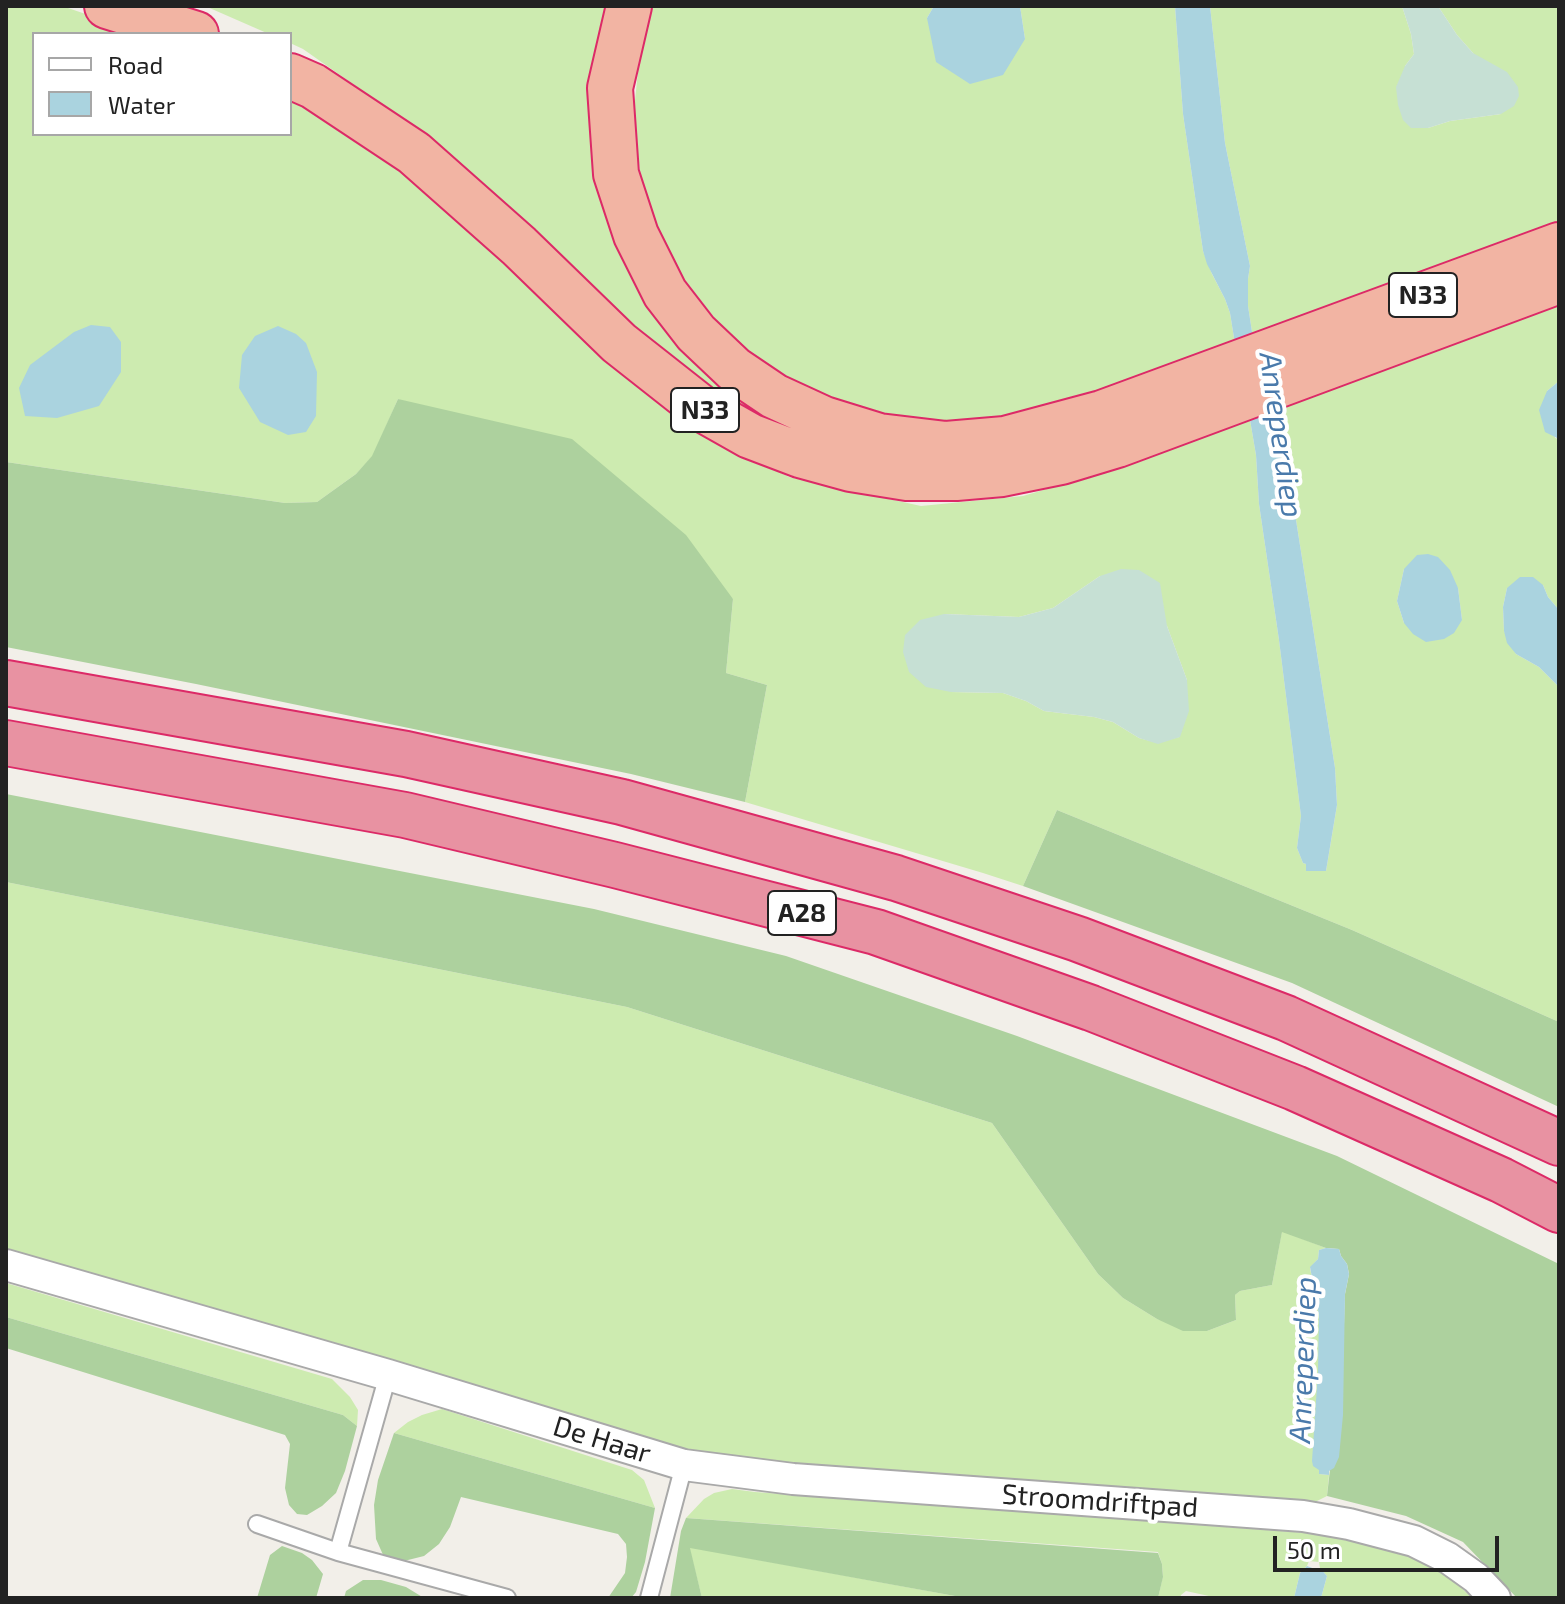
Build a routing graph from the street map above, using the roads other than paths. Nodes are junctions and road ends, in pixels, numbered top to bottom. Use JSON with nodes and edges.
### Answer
{"nodes":[{"id":1,"x":107,"y":6,"type":"edge"},
{"id":2,"x":629,"y":6,"type":"edge"},
{"id":3,"x":190,"y":32,"type":"edge"},
{"id":4,"x":292,"y":77,"type":"edge"},
{"id":5,"x":1559,"y":245,"type":"edge"},
{"id":6,"x":1559,"y":281,"type":"edge"},
{"id":7,"x":1290,"y":363,"type":"junction"},
{"id":8,"x":1213,"y":392,"type":"junction"},
{"id":9,"x":6,"y":683,"type":"edge"},
{"id":10,"x":6,"y":743,"type":"edge"},
{"id":11,"x":1559,"y":1143,"type":"edge"},
{"id":12,"x":1559,"y":1210,"type":"edge"},
{"id":13,"x":6,"y":1265,"type":"edge"},
{"id":14,"x":388,"y":1375,"type":"junction"},
{"id":15,"x":684,"y":1465,"type":"junction"},
{"id":16,"x":257,"y":1524,"type":"dead end"},
{"id":17,"x":338,"y":1552,"type":"junction"},
{"id":18,"x":507,"y":1598,"type":"edge"},
{"id":19,"x":649,"y":1598,"type":"edge"},
{"id":20,"x":1495,"y":1598,"type":"edge"}],
"edges":[{"from":1,"to":3,"type":"highway"},
{"from":2,"to":8,"type":"highway","number":"N33"},
{"from":4,"to":8,"type":"highway","number":"N33"},
{"from":5,"to":7,"type":"highway","number":"N33"},
{"from":6,"to":7,"type":"highway","number":"N33"},
{"from":7,"to":8,"type":"highway","number":"N33"},
{"from":9,"to":11,"type":"highway","number":"A28"},
{"from":10,"to":12,"type":"highway","number":"A28"},
{"from":13,"to":14,"type":"street","name":"De Haar"},
{"from":14,"to":15,"type":"street","name":"De Haar"},
{"from":14,"to":17,"type":"lane"},
{"from":15,"to":19,"type":"lane","name":"De Haar"},
{"from":15,"to":20,"type":"street","name":"Stroomdriftpad"},
{"from":16,"to":17,"type":"lane"},
{"from":17,"to":18,"type":"lane"}]}
